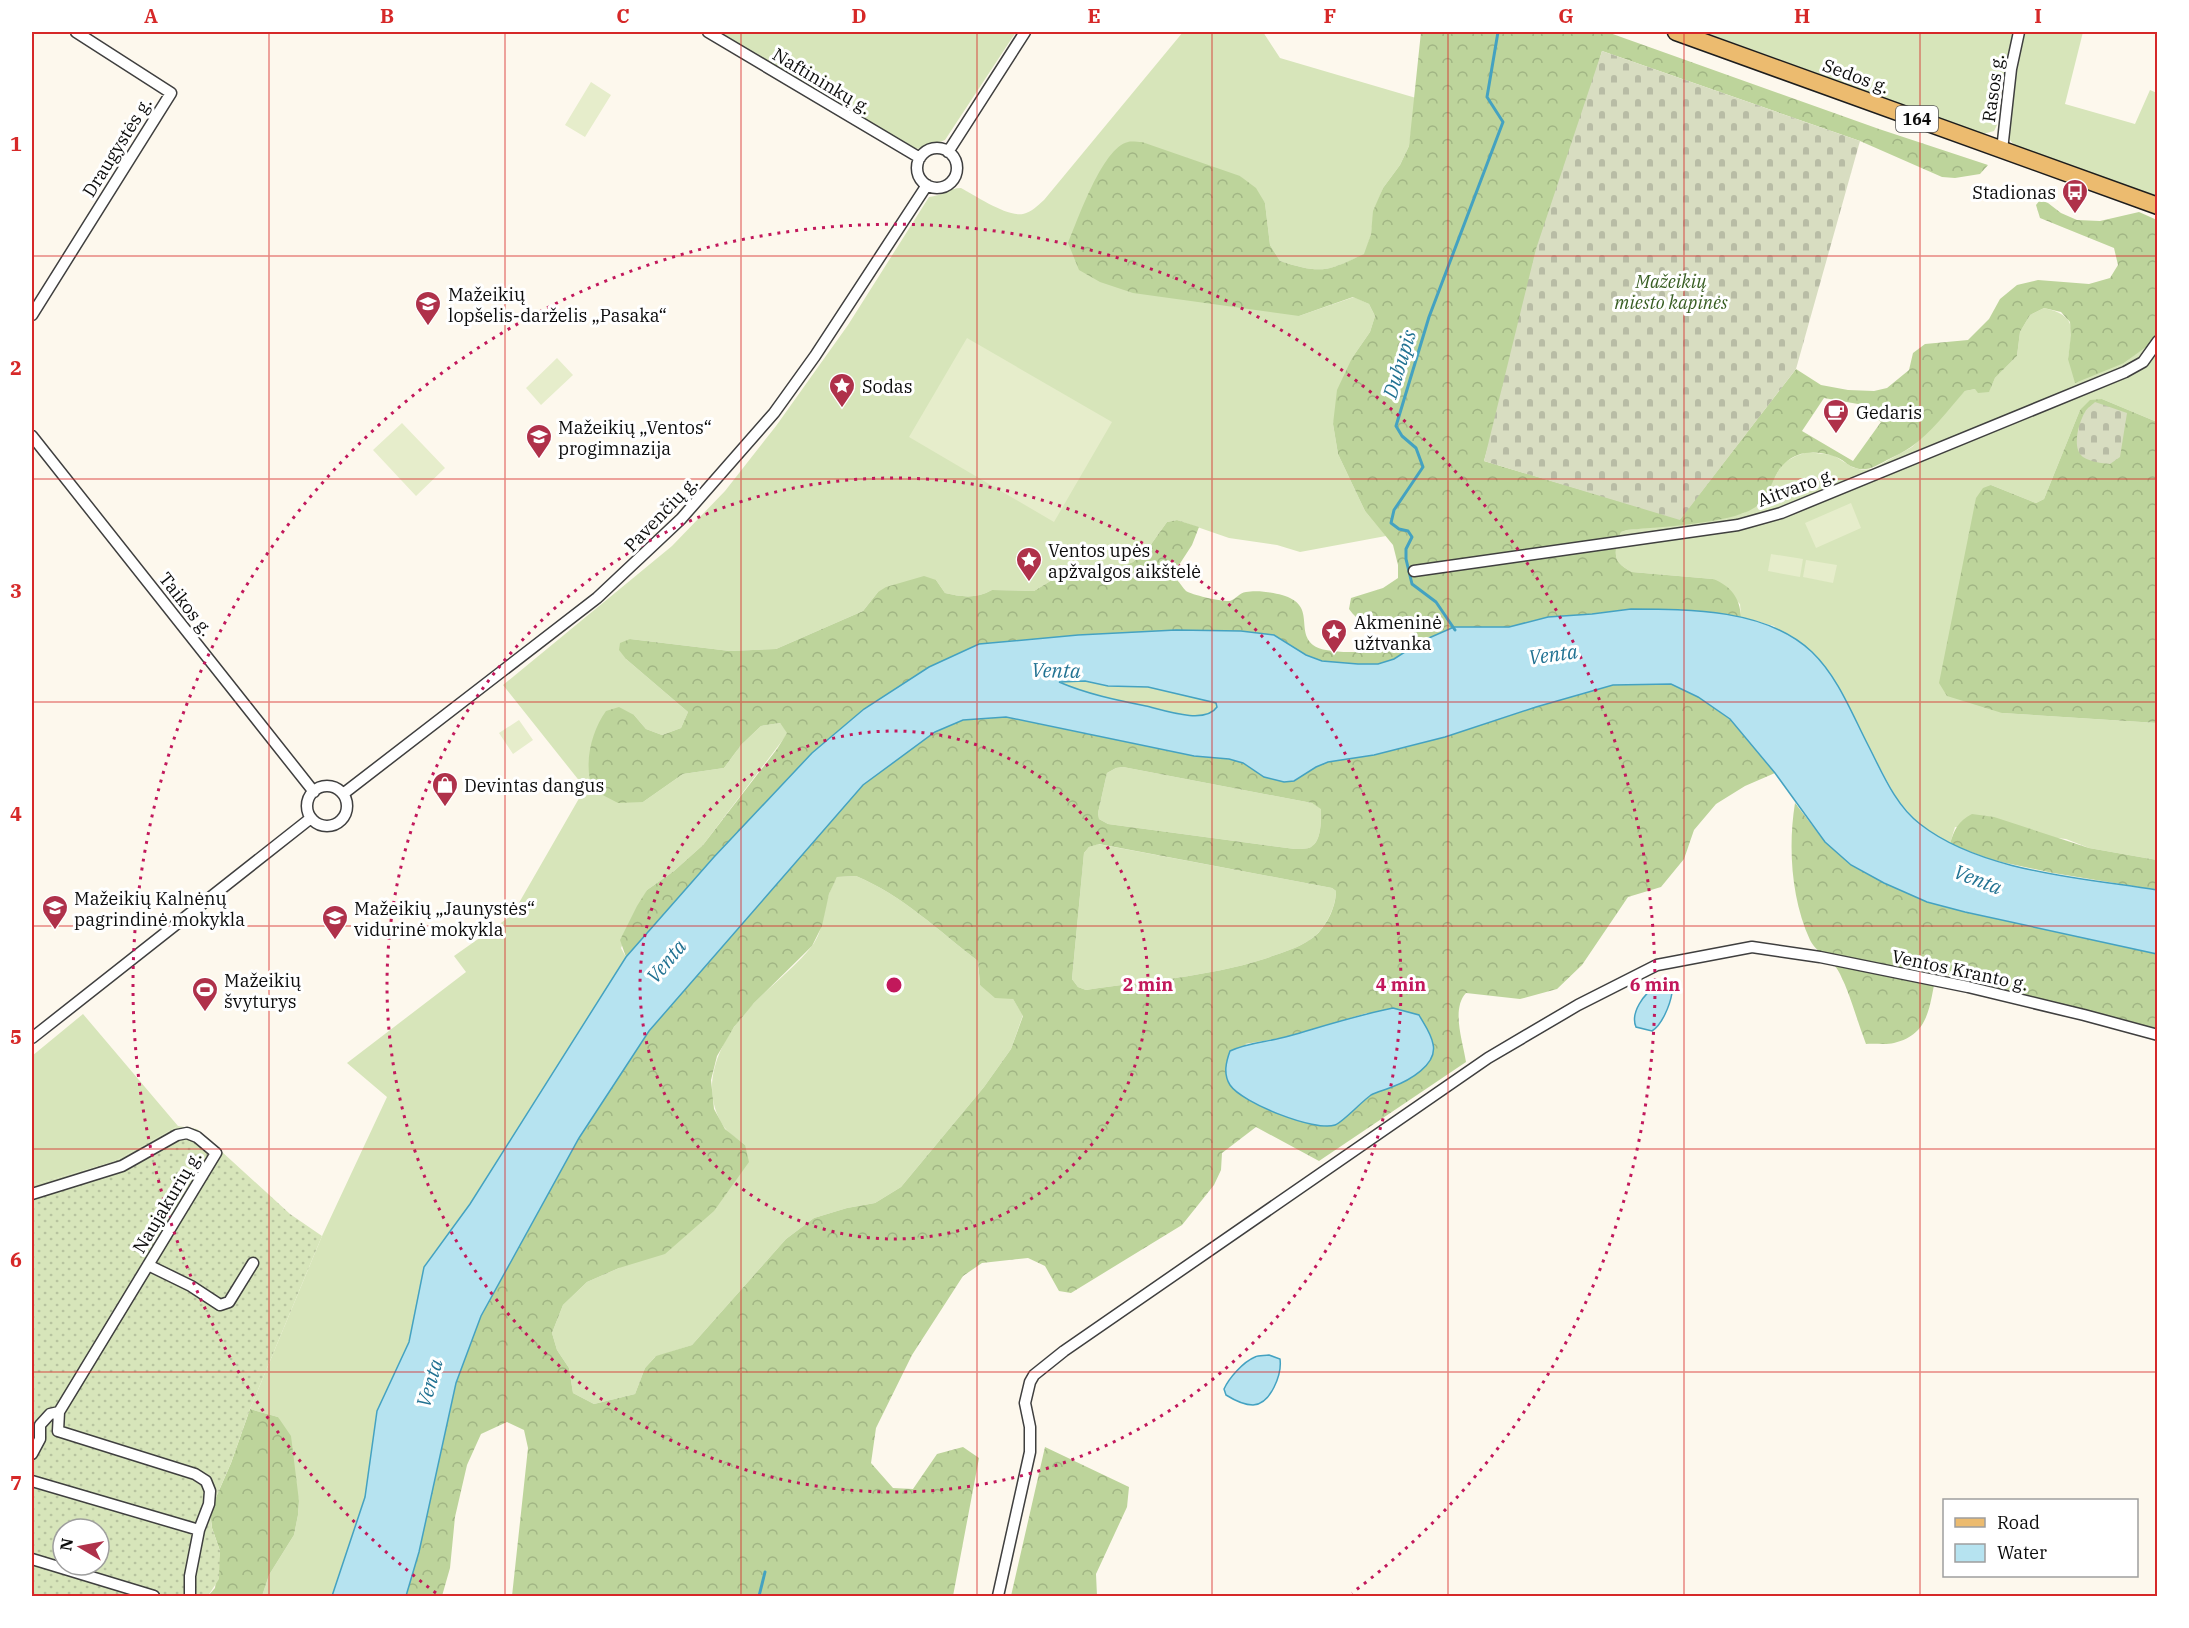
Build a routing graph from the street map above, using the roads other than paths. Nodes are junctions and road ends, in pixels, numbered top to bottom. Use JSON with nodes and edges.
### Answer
{"nodes":[{"id":1,"x":76,"y":32,"type":"edge"},
{"id":2,"x":708,"y":32,"type":"edge"},
{"id":3,"x":1025,"y":32,"type":"edge"},
{"id":4,"x":1676,"y":32,"type":"edge"},
{"id":5,"x":2019,"y":32,"type":"edge"},
{"id":6,"x":2002,"y":150,"type":"junction"},
{"id":7,"x":948,"y":152,"type":"junction"},
{"id":8,"x":920,"y":158,"type":"junction"},
{"id":9,"x":927,"y":185,"type":"junction"},
{"id":10,"x":2157,"y":206,"type":"edge"},
{"id":11,"x":32,"y":315,"type":"edge"},
{"id":12,"x":2157,"y":341,"type":"edge"},
{"id":13,"x":32,"y":436,"type":"edge"},
{"id":14,"x":1414,"y":571,"type":"dead end"},
{"id":15,"x":314,"y":792,"type":"junction"},
{"id":16,"x":343,"y":794,"type":"junction"},
{"id":17,"x":311,"y":818,"type":"junction"},
{"id":18,"x":2157,"y":1035,"type":"edge"},
{"id":19,"x":32,"y":1038,"type":"edge"},
{"id":20,"x":32,"y":1194,"type":"edge"},
{"id":21,"x":253,"y":1263,"type":"dead end"},
{"id":22,"x":148,"y":1265,"type":"junction"},
{"id":23,"x":59,"y":1412,"type":"junction"},
{"id":24,"x":58,"y":1431,"type":"junction"},
{"id":25,"x":40,"y":1439,"type":"junction"},
{"id":26,"x":32,"y":1454,"type":"edge"},
{"id":27,"x":32,"y":1481,"type":"edge"},
{"id":28,"x":199,"y":1530,"type":"junction"},
{"id":29,"x":32,"y":1559,"type":"edge"},
{"id":30,"x":154,"y":1596,"type":"edge"},
{"id":31,"x":190,"y":1596,"type":"edge"},
{"id":32,"x":998,"y":1596,"type":"edge"}],
"edges":[{"from":1,"to":11,"type":"street","name":"Draugystės g."},
{"from":2,"to":8,"type":"street","name":"Naftininkų g."},
{"from":3,"to":7,"type":"street"},
{"from":4,"to":6,"type":"main road","name":"Sedos g.","number":"164"},
{"from":5,"to":6,"type":"street","name":"Rasos g."},
{"from":6,"to":10,"type":"main road","name":"Sedos g.","number":"164"},
{"from":7,"to":8,"type":"street"},
{"from":7,"to":9,"type":"street"},
{"from":8,"to":9,"type":"street"},
{"from":9,"to":16,"type":"street","name":"Pavenčių g."},
{"from":12,"to":14,"type":"street","name":"Aitvaro g."},
{"from":13,"to":15,"type":"street","name":"Taikos g."},
{"from":15,"to":16,"type":"street"},
{"from":15,"to":17,"type":"street"},
{"from":16,"to":17,"type":"street"},
{"from":17,"to":19,"type":"street"},
{"from":18,"to":32,"type":"street","name":"Ventos Kranto g."},
{"from":20,"to":22,"type":"street","name":"Naujakurių g."},
{"from":21,"to":22,"type":"street"},
{"from":22,"to":23,"type":"street","name":"Naujakurių g."},
{"from":23,"to":24,"type":"street","name":"Naujakurių g."},
{"from":23,"to":25,"type":"street","name":"Naujakurių g."},
{"from":24,"to":25,"type":"street"},
{"from":24,"to":28,"type":"street"},
{"from":25,"to":26,"type":"street","name":"Naujakurių g."},
{"from":27,"to":28,"type":"street"},
{"from":28,"to":31,"type":"street"},
{"from":29,"to":30,"type":"street"}]}
